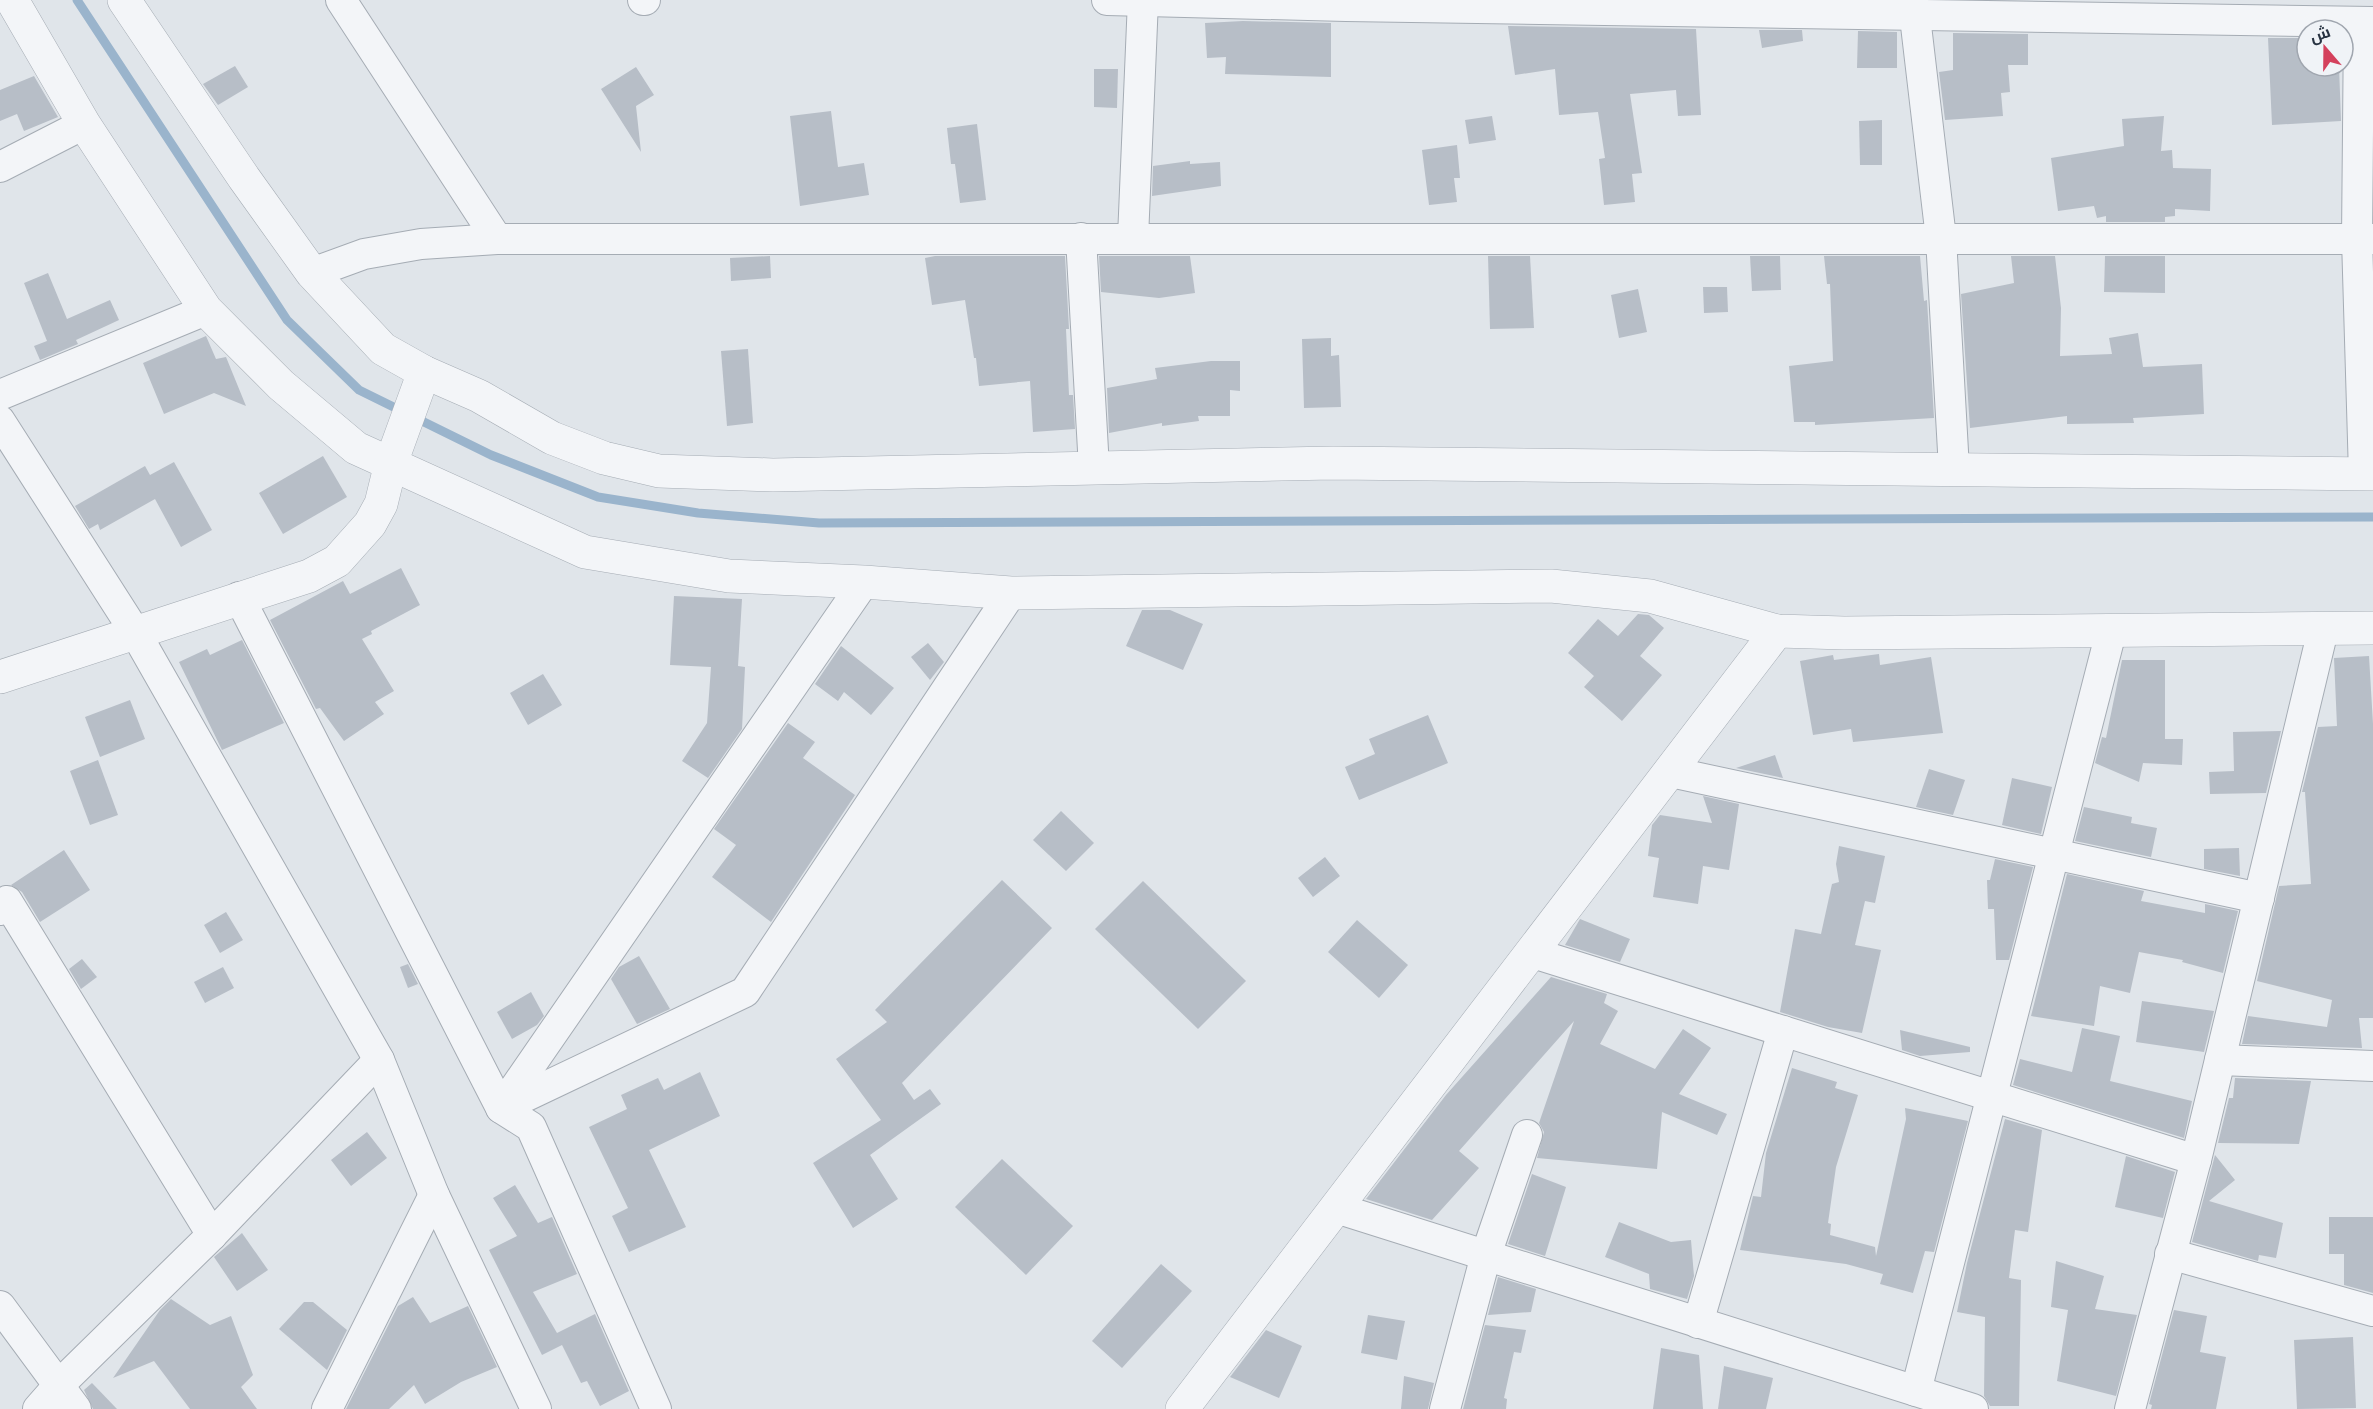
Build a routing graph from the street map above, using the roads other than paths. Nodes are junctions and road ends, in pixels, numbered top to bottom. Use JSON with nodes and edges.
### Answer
{"nodes":[{"id":1,"x":12,"y":0,"type":"edge"},
{"id":2,"x":124,"y":0,"type":"edge"},
{"id":3,"x":341,"y":0,"type":"edge"},
{"id":4,"x":1107,"y":0,"type":"edge"},
{"id":5,"x":1143,"y":1,"type":"edge"},
{"id":6,"x":1346,"y":3,"type":"edge"},
{"id":7,"x":1913,"y":7,"type":"edge"},
{"id":8,"x":2366,"y":22,"type":"edge"},
{"id":9,"x":84,"y":124,"type":"junction"},
{"id":10,"x":0,"y":167,"type":"edge"},
{"id":11,"x":1081,"y":238,"type":"junction"},
{"id":12,"x":1133,"y":238,"type":"junction"},
{"id":13,"x":1941,"y":238,"type":"junction"},
{"id":14,"x":497,"y":239,"type":"junction"},
{"id":15,"x":2365,"y":239,"type":"edge"},
{"id":16,"x":312,"y":273,"type":"junction"},
{"id":17,"x":206,"y":310,"type":"junction"},
{"id":18,"x":423,"y":372,"type":"junction"},
{"id":19,"x":0,"y":395,"type":"edge"},
{"id":20,"x":0,"y":421,"type":"edge"},
{"id":21,"x":391,"y":463,"type":"junction"},
{"id":22,"x":1094,"y":468,"type":"junction"},
{"id":23,"x":1954,"y":469,"type":"junction"},
{"id":24,"x":2369,"y":474,"type":"edge"},
{"id":25,"x":864,"y":582,"type":"junction"},
{"id":26,"x":1011,"y":593,"type":"junction"},
{"id":27,"x":239,"y":597,"type":"junction"},
{"id":28,"x":2373,"y":628,"type":"edge"},
{"id":29,"x":2323,"y":630,"type":"junction"},
{"id":30,"x":1777,"y":631,"type":"junction"},
{"id":31,"x":135,"y":632,"type":"junction"},
{"id":32,"x":2111,"y":632,"type":"junction"},
{"id":33,"x":0,"y":677,"type":"edge"},
{"id":34,"x":1671,"y":772,"type":"junction"},
{"id":35,"x":2054,"y":854,"type":"junction"},
{"id":36,"x":2259,"y":898,"type":"junction"},
{"id":37,"x":0,"y":910,"type":"edge"},
{"id":38,"x":1533,"y":953,"type":"junction"},
{"id":39,"x":1783,"y":1031,"type":"junction"},
{"id":40,"x":380,"y":1060,"type":"junction"},
{"id":41,"x":2220,"y":1060,"type":"junction"},
{"id":42,"x":2373,"y":1066,"type":"edge"},
{"id":43,"x":1992,"y":1096,"type":"junction"},
{"id":44,"x":501,"y":1108,"type":"junction"},
{"id":45,"x":1527,"y":1135,"type":"dead end"},
{"id":46,"x":2196,"y":1160,"type":"junction"},
{"id":47,"x":435,"y":1195,"type":"junction"},
{"id":48,"x":1336,"y":1208,"type":"junction"},
{"id":49,"x":212,"y":1235,"type":"junction"},
{"id":50,"x":2170,"y":1254,"type":"junction"},
{"id":51,"x":1486,"y":1255,"type":"junction"},
{"id":52,"x":0,"y":1306,"type":"edge"},
{"id":53,"x":2373,"y":1311,"type":"edge"},
{"id":54,"x":1698,"y":1323,"type":"junction"},
{"id":55,"x":59,"y":1385,"type":"junction"},
{"id":56,"x":1916,"y":1391,"type":"junction"},
{"id":57,"x":38,"y":1409,"type":"edge"},
{"id":58,"x":76,"y":1409,"type":"edge"},
{"id":59,"x":327,"y":1409,"type":"edge"},
{"id":60,"x":536,"y":1409,"type":"edge"},
{"id":61,"x":656,"y":1409,"type":"edge"},
{"id":62,"x":1182,"y":1409,"type":"edge"},
{"id":63,"x":1445,"y":1409,"type":"edge"},
{"id":64,"x":1973,"y":1409,"type":"edge"},
{"id":65,"x":2130,"y":1409,"type":"edge"}],
"edges":[{"from":1,"to":9,"type":"street"},
{"from":2,"to":16,"type":"street"},
{"from":3,"to":14,"type":"street"},
{"from":4,"to":5,"type":"street"},
{"from":5,"to":6,"type":"street"},
{"from":5,"to":12,"type":"street"},
{"from":6,"to":7,"type":"street"},
{"from":7,"to":8,"type":"street"},
{"from":7,"to":13,"type":"street"},
{"from":8,"to":15,"type":"street"},
{"from":9,"to":10,"type":"street"},
{"from":9,"to":17,"type":"street"},
{"from":11,"to":12,"type":"street"},
{"from":11,"to":14,"type":"street"},
{"from":11,"to":22,"type":"street"},
{"from":12,"to":13,"type":"street"},
{"from":13,"to":15,"type":"street"},
{"from":13,"to":23,"type":"street"},
{"from":14,"to":16,"type":"street"},
{"from":15,"to":24,"type":"street"},
{"from":16,"to":18,"type":"street"},
{"from":17,"to":19,"type":"street"},
{"from":17,"to":21,"type":"street"},
{"from":18,"to":21,"type":"street"},
{"from":18,"to":22,"type":"street"},
{"from":20,"to":31,"type":"street"},
{"from":21,"to":25,"type":"street"},
{"from":21,"to":27,"type":"street"},
{"from":22,"to":23,"type":"street"},
{"from":23,"to":24,"type":"street"},
{"from":25,"to":26,"type":"street"},
{"from":25,"to":44,"type":"street"},
{"from":26,"to":30,"type":"street"},
{"from":26,"to":44,"type":"street"},
{"from":27,"to":31,"type":"street"},
{"from":27,"to":44,"type":"street"},
{"from":28,"to":29,"type":"street"},
{"from":29,"to":32,"type":"street"},
{"from":29,"to":36,"type":"street"},
{"from":30,"to":32,"type":"street"},
{"from":30,"to":34,"type":"street"},
{"from":31,"to":33,"type":"street"},
{"from":31,"to":40,"type":"street"},
{"from":32,"to":35,"type":"street"},
{"from":34,"to":35,"type":"street"},
{"from":34,"to":38,"type":"street"},
{"from":35,"to":36,"type":"street"},
{"from":35,"to":43,"type":"street"},
{"from":36,"to":41,"type":"street"},
{"from":37,"to":49,"type":"street"},
{"from":38,"to":39,"type":"street"},
{"from":38,"to":48,"type":"street"},
{"from":39,"to":43,"type":"street"},
{"from":39,"to":54,"type":"street"},
{"from":40,"to":47,"type":"street"},
{"from":40,"to":49,"type":"street"},
{"from":41,"to":42,"type":"street"},
{"from":41,"to":46,"type":"street"},
{"from":43,"to":46,"type":"street"},
{"from":43,"to":56,"type":"street"},
{"from":44,"to":61,"type":"street"},
{"from":45,"to":51,"type":"street"},
{"from":46,"to":50,"type":"street"},
{"from":47,"to":59,"type":"street"},
{"from":47,"to":60,"type":"street"},
{"from":48,"to":51,"type":"street"},
{"from":48,"to":62,"type":"street"},
{"from":49,"to":55,"type":"street"},
{"from":50,"to":53,"type":"street"},
{"from":50,"to":65,"type":"street"},
{"from":51,"to":54,"type":"street"},
{"from":51,"to":63,"type":"street"},
{"from":52,"to":55,"type":"street"},
{"from":54,"to":56,"type":"street"},
{"from":55,"to":57,"type":"street"},
{"from":55,"to":58,"type":"street"},
{"from":56,"to":64,"type":"street"}]}
